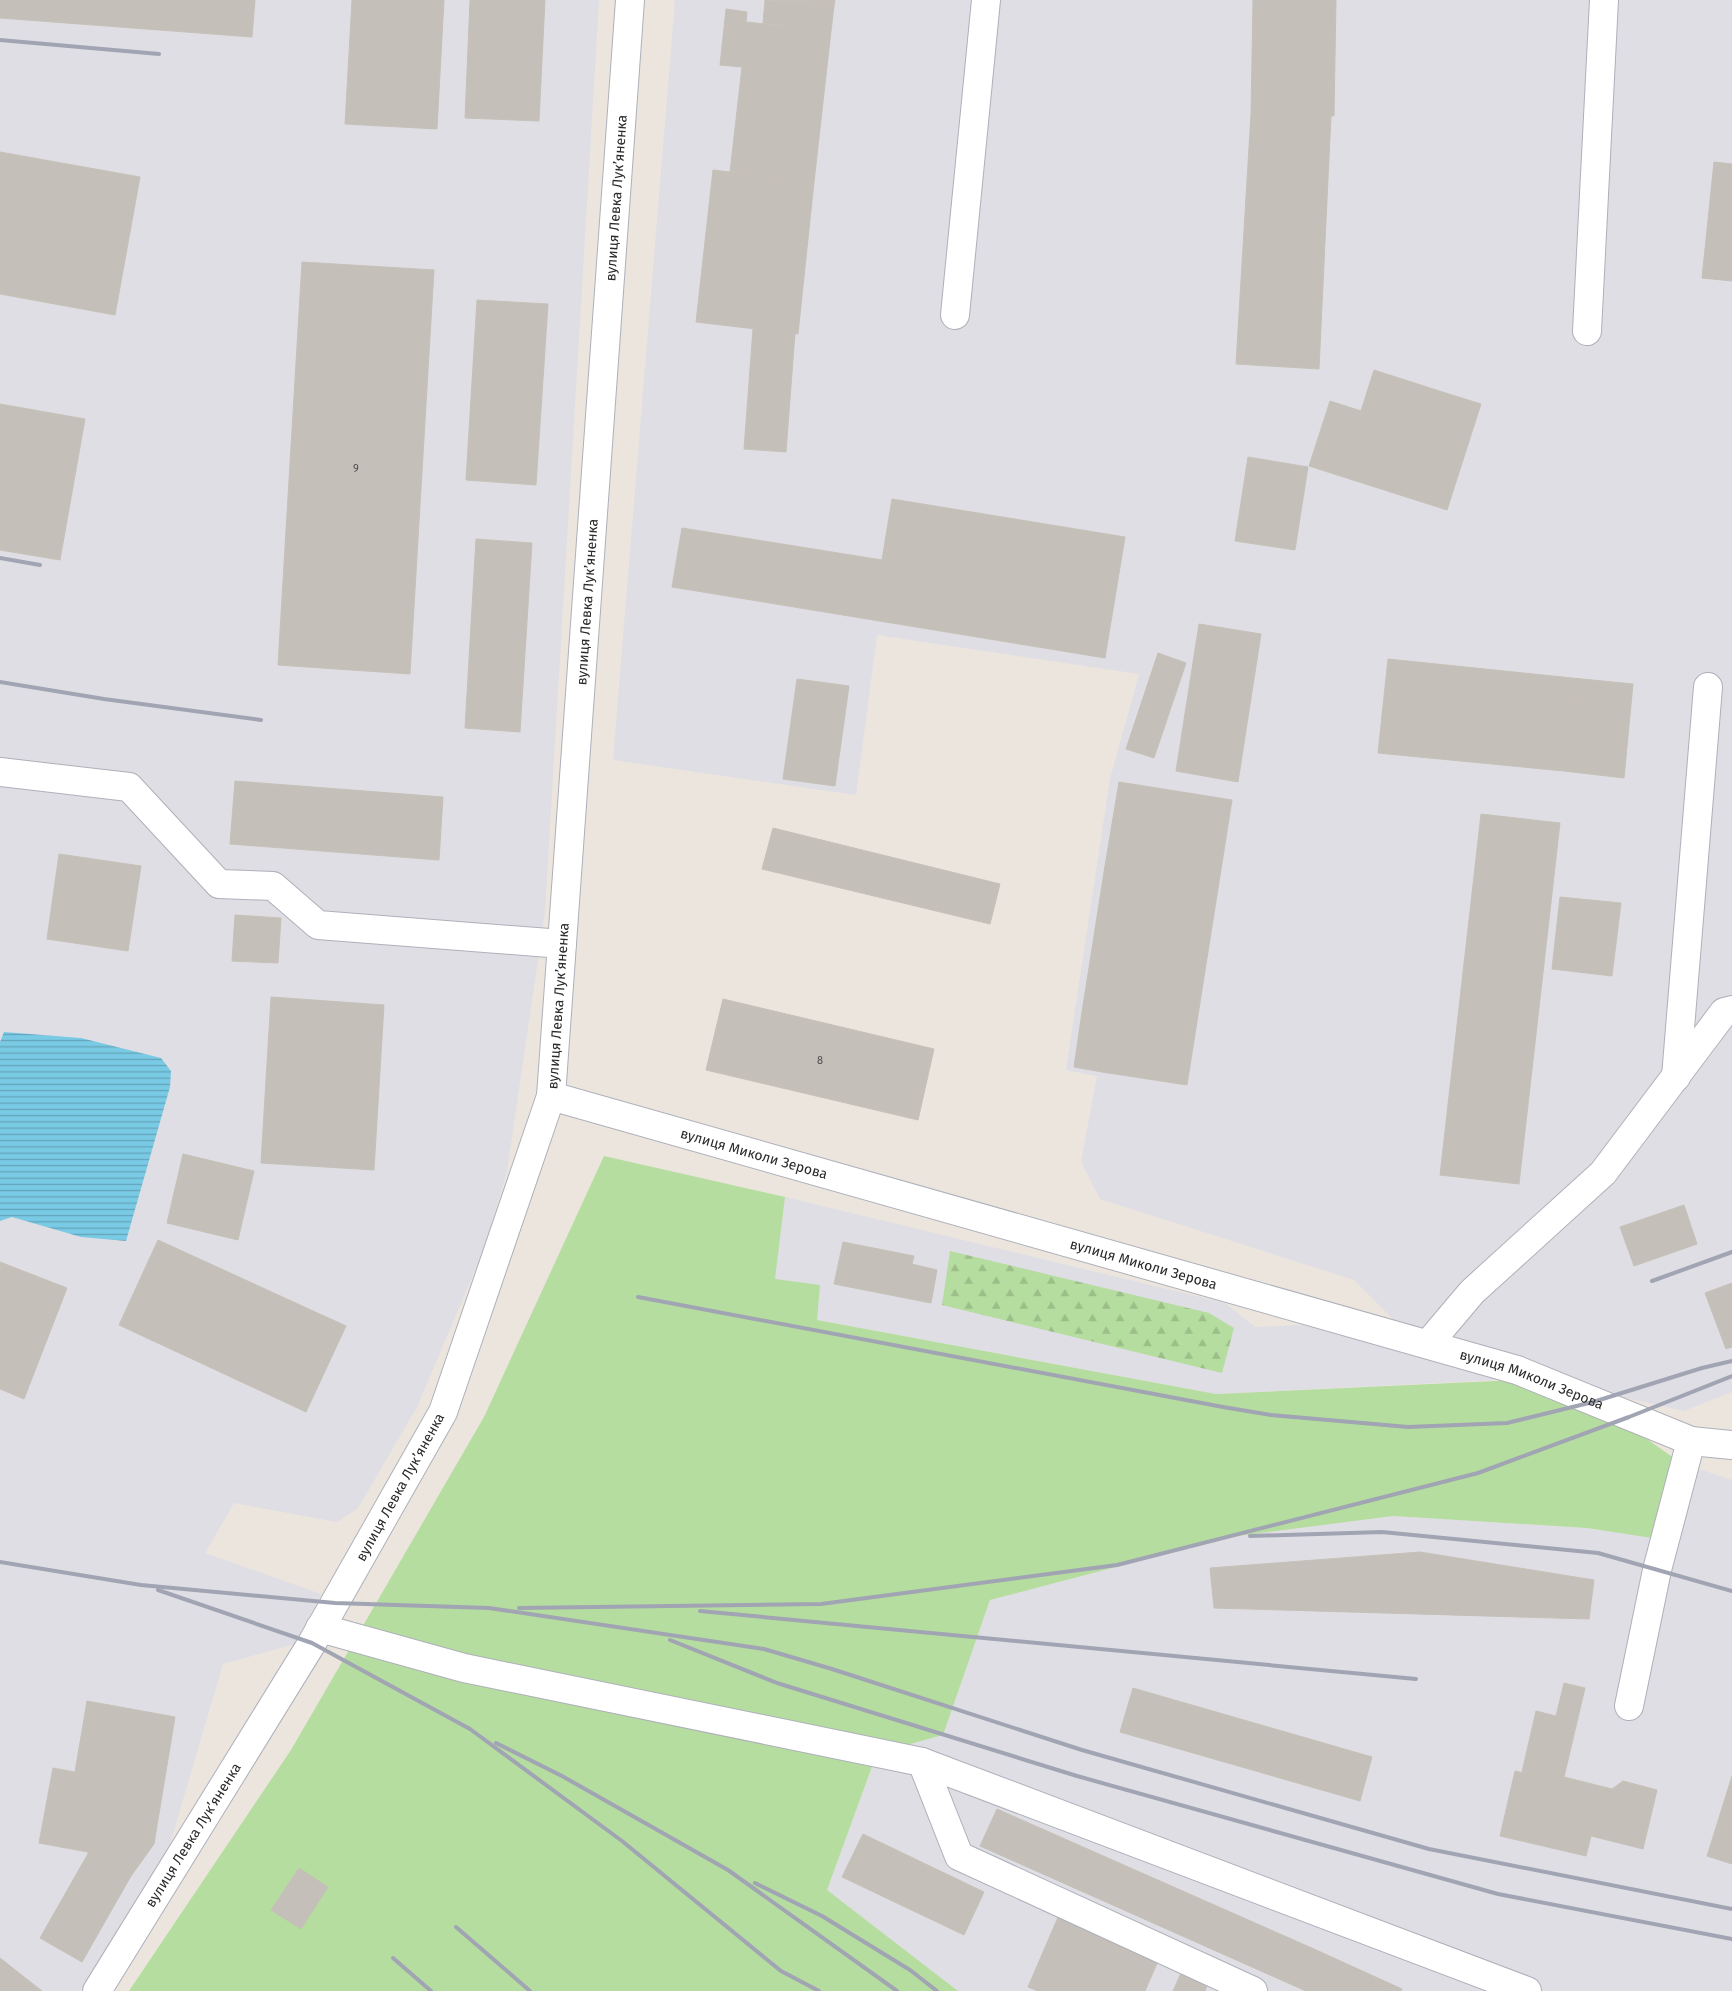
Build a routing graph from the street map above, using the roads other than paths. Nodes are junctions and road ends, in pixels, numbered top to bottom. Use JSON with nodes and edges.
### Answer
{"nodes":[{"id":1,"x":630,"y":0,"type":"edge"},
{"id":2,"x":986,"y":0,"type":"edge"},
{"id":3,"x":1604,"y":0,"type":"edge"},
{"id":4,"x":955,"y":315,"type":"dead end"},
{"id":5,"x":1587,"y":331,"type":"dead end"},
{"id":6,"x":1708,"y":686,"type":"dead end"},
{"id":7,"x":0,"y":772,"type":"edge"},
{"id":8,"x":562,"y":944,"type":"junction"},
{"id":9,"x":1732,"y":1010,"type":"edge"},
{"id":10,"x":1676,"y":1077,"type":"junction"},
{"id":11,"x":551,"y":1096,"type":"junction"},
{"id":12,"x":1428,"y":1344,"type":"junction"},
{"id":13,"x":1691,"y":1441,"type":"junction"},
{"id":14,"x":1732,"y":1445,"type":"edge"},
{"id":15,"x":320,"y":1628,"type":"junction"},
{"id":16,"x":1629,"y":1706,"type":"dead end"},
{"id":17,"x":922,"y":1762,"type":"junction"},
{"id":18,"x":96,"y":1991,"type":"edge"},
{"id":19,"x":1253,"y":1991,"type":"edge"},
{"id":20,"x":1527,"y":1991,"type":"edge"}],
"edges":[{"from":1,"to":8,"type":"street","name":"вулиця Левка Лукʼяненка"},
{"from":2,"to":4,"type":"street"},
{"from":3,"to":5,"type":"street"},
{"from":6,"to":10,"type":"street"},
{"from":7,"to":8,"type":"street"},
{"from":8,"to":11,"type":"street","name":"вулиця Левка Лукʼяненка"},
{"from":9,"to":10,"type":"street"},
{"from":10,"to":12,"type":"street"},
{"from":11,"to":12,"type":"street","name":"вулиця Миколи Зерова"},
{"from":11,"to":15,"type":"street","name":"вулиця Левка Лукʼяненка"},
{"from":12,"to":13,"type":"street","name":"вулиця Миколи Зерова"},
{"from":13,"to":14,"type":"street","name":"вулиця Миколи Зерова"},
{"from":13,"to":16,"type":"street"},
{"from":15,"to":17,"type":"street"},
{"from":15,"to":18,"type":"street","name":"вулиця Левка Лукʼяненка"},
{"from":17,"to":19,"type":"street"},
{"from":17,"to":20,"type":"street"}]}
